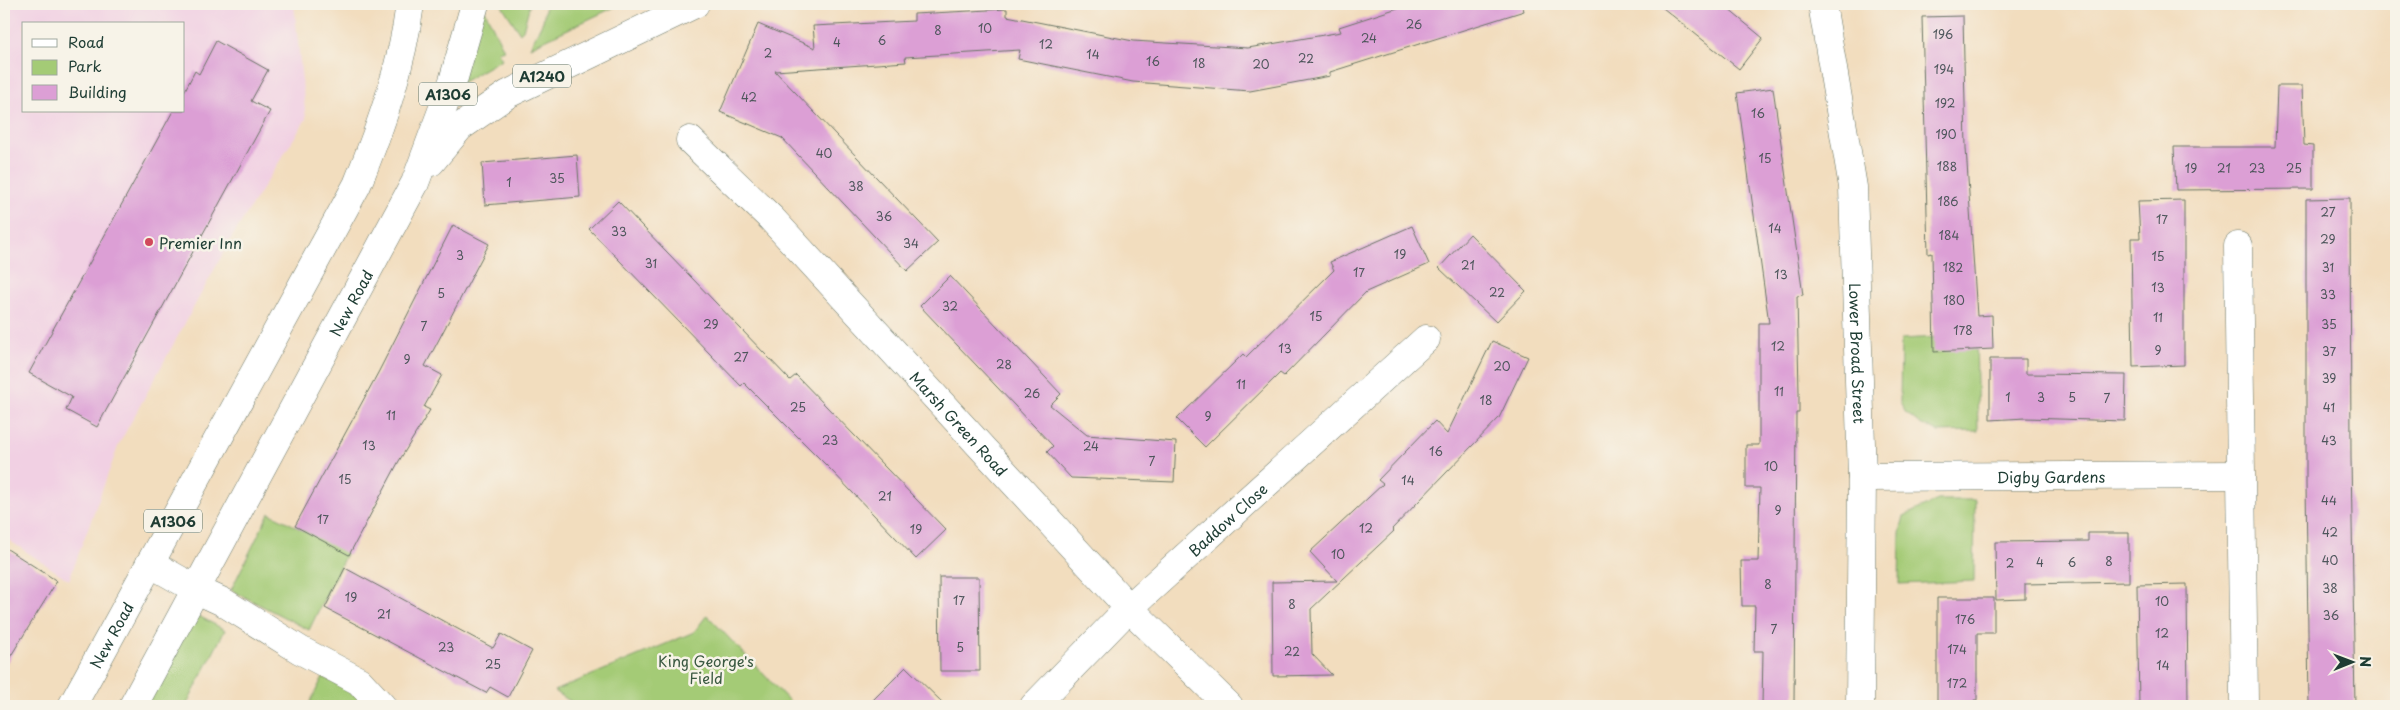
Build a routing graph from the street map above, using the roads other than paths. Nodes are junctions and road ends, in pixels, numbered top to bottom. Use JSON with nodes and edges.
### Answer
{"nodes":[{"id":1,"x":410,"y":4,"type":"edge"},
{"id":2,"x":475,"y":4,"type":"edge"},
{"id":3,"x":695,"y":4,"type":"edge"},
{"id":4,"x":1822,"y":4,"type":"edge"},
{"id":5,"x":690,"y":140,"type":"dead end"},
{"id":6,"x":415,"y":183,"type":"junction"},
{"id":7,"x":2238,"y":246,"type":"dead end"},
{"id":8,"x":1426,"y":338,"type":"dead end"},
{"id":9,"x":2239,"y":474,"type":"junction"},
{"id":10,"x":1862,"y":477,"type":"junction"},
{"id":11,"x":150,"y":563,"type":"junction"},
{"id":12,"x":197,"y":590,"type":"junction"},
{"id":13,"x":1129,"y":608,"type":"junction"},
{"id":14,"x":2244,"y":702,"type":"dead end"},
{"id":15,"x":72,"y":706,"type":"edge"},
{"id":16,"x":132,"y":706,"type":"edge"},
{"id":17,"x":382,"y":706,"type":"edge"},
{"id":18,"x":1034,"y":706,"type":"edge"},
{"id":19,"x":1229,"y":706,"type":"edge"},
{"id":20,"x":1860,"y":706,"type":"edge"}],
"edges":[{"from":1,"to":11,"type":"street","name":"New Road","number":"A1306"},
{"from":2,"to":6,"type":"street","name":"New Road","number":"A1306"},
{"from":3,"to":6,"type":"street","number":"A1240"},
{"from":4,"to":10,"type":"street","name":"Lower Broad Street"},
{"from":5,"to":13,"type":"street","name":"Marsh Green Road"},
{"from":6,"to":12,"type":"street","name":"New Road","number":"A1306"},
{"from":7,"to":9,"type":"street"},
{"from":8,"to":13,"type":"street","name":"Baddow Close"},
{"from":9,"to":10,"type":"street","name":"Digby Gardens"},
{"from":9,"to":14,"type":"street"},
{"from":10,"to":20,"type":"street","name":"Lower Broad Street"},
{"from":11,"to":12,"type":"street"},
{"from":11,"to":15,"type":"street","name":"New Road","number":"A1306"},
{"from":12,"to":16,"type":"street","name":"New Road","number":"A1306"},
{"from":12,"to":17,"type":"street"},
{"from":13,"to":18,"type":"street","name":"Baddow Close"},
{"from":13,"to":19,"type":"street","name":"Marsh Green Road"}]}
